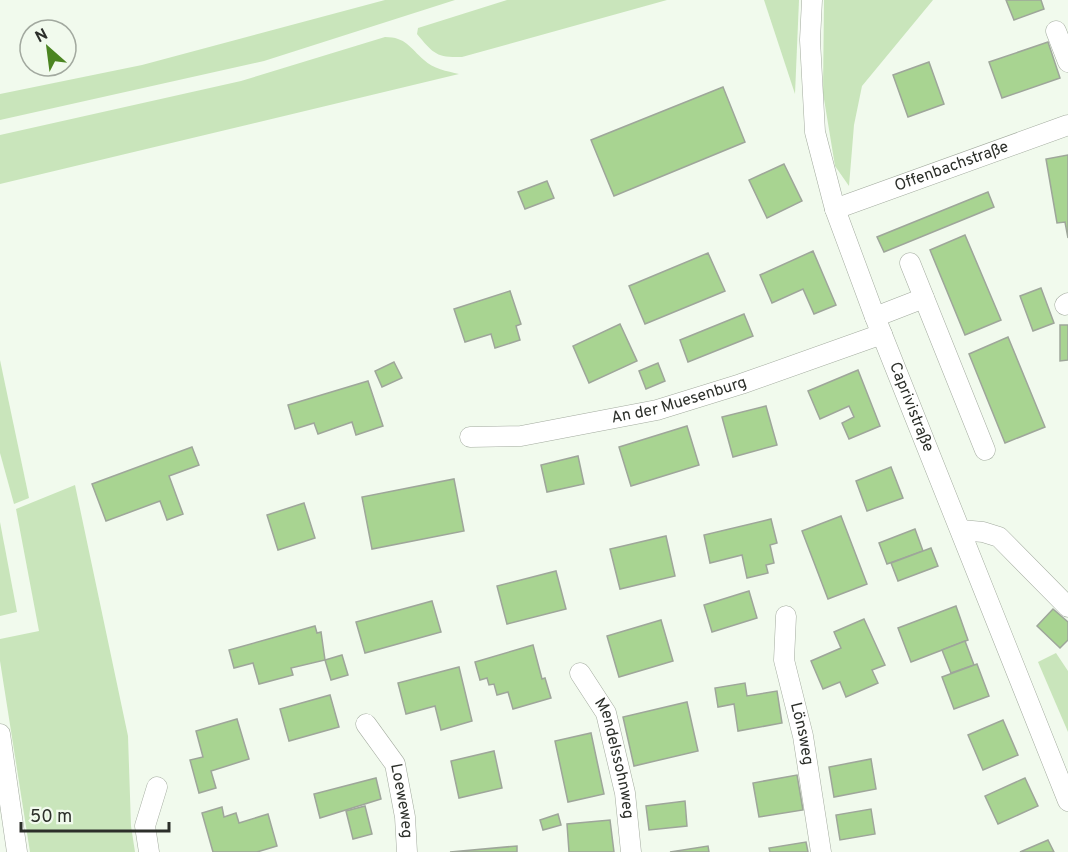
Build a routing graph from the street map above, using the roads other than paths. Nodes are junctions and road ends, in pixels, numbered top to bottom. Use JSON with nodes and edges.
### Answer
{"nodes":[{"id":1,"x":812,"y":0,"type":"edge"},
{"id":2,"x":1056,"y":31,"type":"dead end"},
{"id":3,"x":1068,"y":62,"type":"edge"},
{"id":4,"x":1068,"y":125,"type":"edge"},
{"id":5,"x":835,"y":209,"type":"junction"},
{"id":6,"x":910,"y":263,"type":"dead end"},
{"id":7,"x":924,"y":298,"type":"junction"},
{"id":8,"x":879,"y":326,"type":"junction"},
{"id":9,"x":470,"y":437,"type":"dead end"},
{"id":10,"x":985,"y":450,"type":"dead end"},
{"id":11,"x":961,"y":530,"type":"junction"},
{"id":12,"x":1068,"y":606,"type":"edge"},
{"id":13,"x":786,"y":616,"type":"dead end"},
{"id":14,"x":580,"y":673,"type":"dead end"},
{"id":15,"x":366,"y":724,"type":"dead end"},
{"id":16,"x":0,"y":734,"type":"edge"},
{"id":17,"x":157,"y":787,"type":"dead end"},
{"id":18,"x":1068,"y":801,"type":"edge"},
{"id":19,"x":7,"y":832,"type":"edge"},
{"id":20,"x":17,"y":852,"type":"edge"},
{"id":21,"x":149,"y":852,"type":"edge"},
{"id":22,"x":407,"y":852,"type":"edge"},
{"id":23,"x":631,"y":852,"type":"edge"},
{"id":24,"x":821,"y":852,"type":"edge"}],
"edges":[{"from":1,"to":5,"type":"street","name":"Caprivistraße"},
{"from":2,"to":3,"type":"street"},
{"from":4,"to":5,"type":"street","name":"Offenbachstraße"},
{"from":5,"to":8,"type":"street","name":"Caprivistraße"},
{"from":6,"to":7,"type":"street"},
{"from":7,"to":8,"type":"street","name":"An der Muesenburg"},
{"from":7,"to":10,"type":"street"},
{"from":8,"to":9,"type":"street","name":"An der Muesenburg"},
{"from":8,"to":11,"type":"street","name":"Caprivistraße"},
{"from":11,"to":12,"type":"street"},
{"from":11,"to":18,"type":"street","name":"Caprivistraße"},
{"from":13,"to":24,"type":"street","name":"Lönsweg"},
{"from":14,"to":23,"type":"street","name":"Mendelssohnweg"},
{"from":15,"to":22,"type":"street","name":"Loeweweg"},
{"from":16,"to":19,"type":"street"},
{"from":17,"to":21,"type":"street"},
{"from":19,"to":20,"type":"street"}]}
